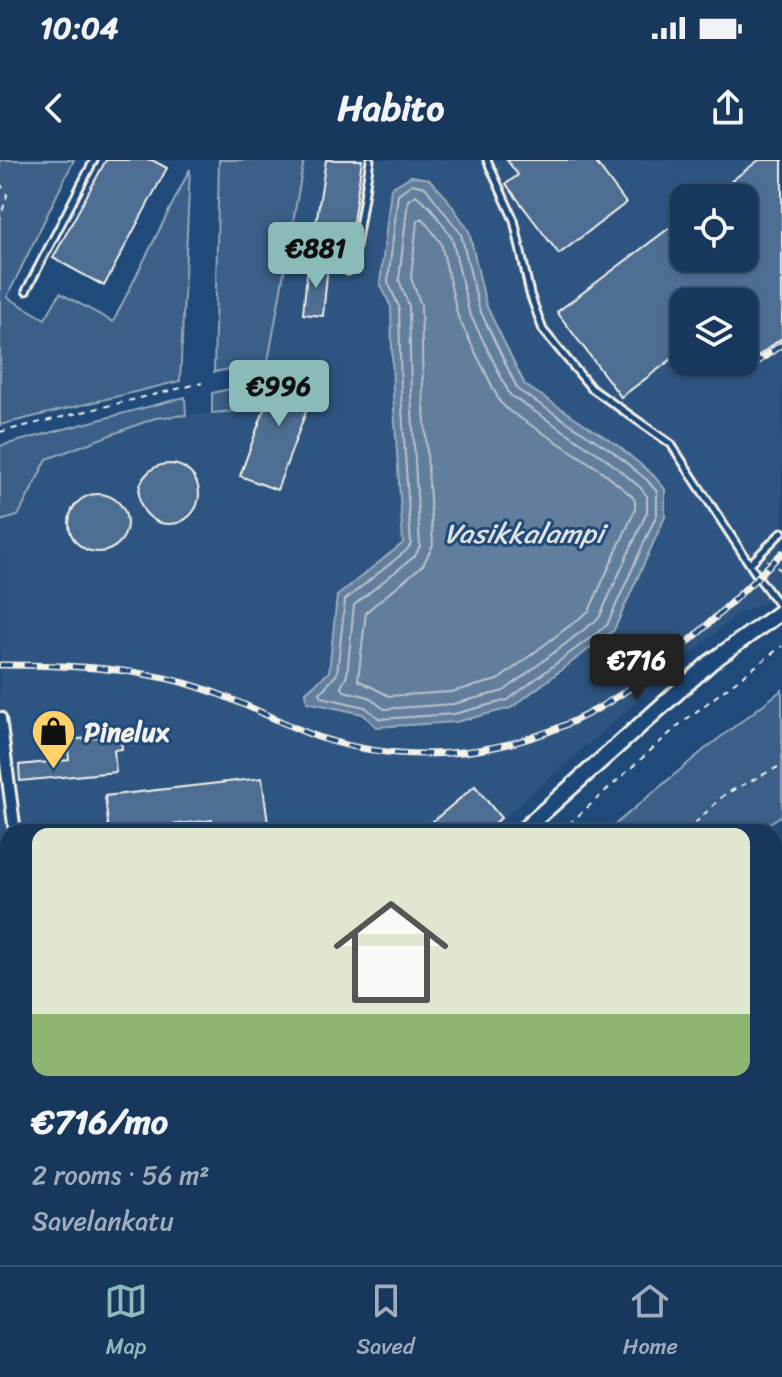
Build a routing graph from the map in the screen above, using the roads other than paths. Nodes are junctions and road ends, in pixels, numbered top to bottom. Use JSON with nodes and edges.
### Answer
{"nodes":[{"id":1,"x":94,"y":160,"type":"edge"},
{"id":2,"x":370,"y":160,"type":"edge"},
{"id":3,"x":487,"y":160,"type":"edge"},
{"id":4,"x":348,"y":271,"type":"dead end"},
{"id":5,"x":26,"y":291,"type":"dead end"},
{"id":6,"x":782,"y":532,"type":"edge"},
{"id":7,"x":750,"y":564,"type":"junction"},
{"id":8,"x":782,"y":610,"type":"edge"},
{"id":9,"x":0,"y":718,"type":"edge"},
{"id":10,"x":14,"y":824,"type":"edge"},
{"id":11,"x":530,"y":824,"type":"edge"}],
"edges":[{"from":1,"to":5,"type":"lane"},
{"from":2,"to":4,"type":"lane"},
{"from":3,"to":7,"type":"lane"},
{"from":6,"to":7,"type":"lane"},
{"from":7,"to":8,"type":"lane"},
{"from":8,"to":11,"type":"main road"},
{"from":9,"to":10,"type":"street"}]}
